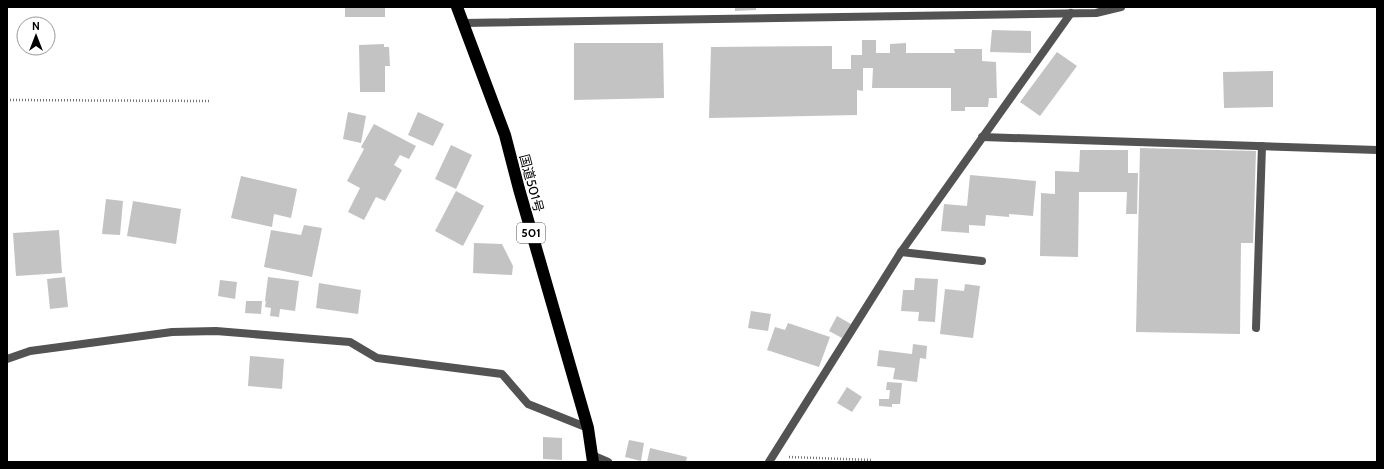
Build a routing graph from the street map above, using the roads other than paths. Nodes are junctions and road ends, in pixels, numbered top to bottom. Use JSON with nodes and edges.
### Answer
{"nodes":[{"id":1,"x":457,"y":7,"type":"edge"},
{"id":2,"x":1121,"y":7,"type":"edge"},
{"id":3,"x":1070,"y":10,"type":"edge"},
{"id":4,"x":463,"y":23,"type":"junction"},
{"id":5,"x":982,"y":137,"type":"junction"},
{"id":6,"x":1262,"y":146,"type":"junction"},
{"id":7,"x":1377,"y":150,"type":"edge"},
{"id":8,"x":900,"y":252,"type":"junction"},
{"id":9,"x":982,"y":261,"type":"dead end"},
{"id":10,"x":1256,"y":328,"type":"dead end"},
{"id":11,"x":7,"y":359,"type":"edge"},
{"id":12,"x":588,"y":428,"type":"junction"},
{"id":13,"x":593,"y":459,"type":"edge"},
{"id":14,"x":770,"y":459,"type":"edge"},
{"id":15,"x":608,"y":462,"type":"edge"}],
"edges":[{"from":1,"to":4,"type":"highway","name":"国道501号","number":"501"},
{"from":2,"to":3,"type":"street"},
{"from":3,"to":4,"type":"street"},
{"from":3,"to":5,"type":"street"},
{"from":4,"to":12,"type":"highway","name":"国道501号","number":"501"},
{"from":5,"to":6,"type":"street"},
{"from":5,"to":8,"type":"street"},
{"from":6,"to":7,"type":"street"},
{"from":6,"to":10,"type":"street"},
{"from":8,"to":9,"type":"street"},
{"from":8,"to":14,"type":"street"},
{"from":11,"to":12,"type":"street"},
{"from":12,"to":13,"type":"highway","name":"国道501号","number":"501"},
{"from":13,"to":15,"type":"street"}]}
